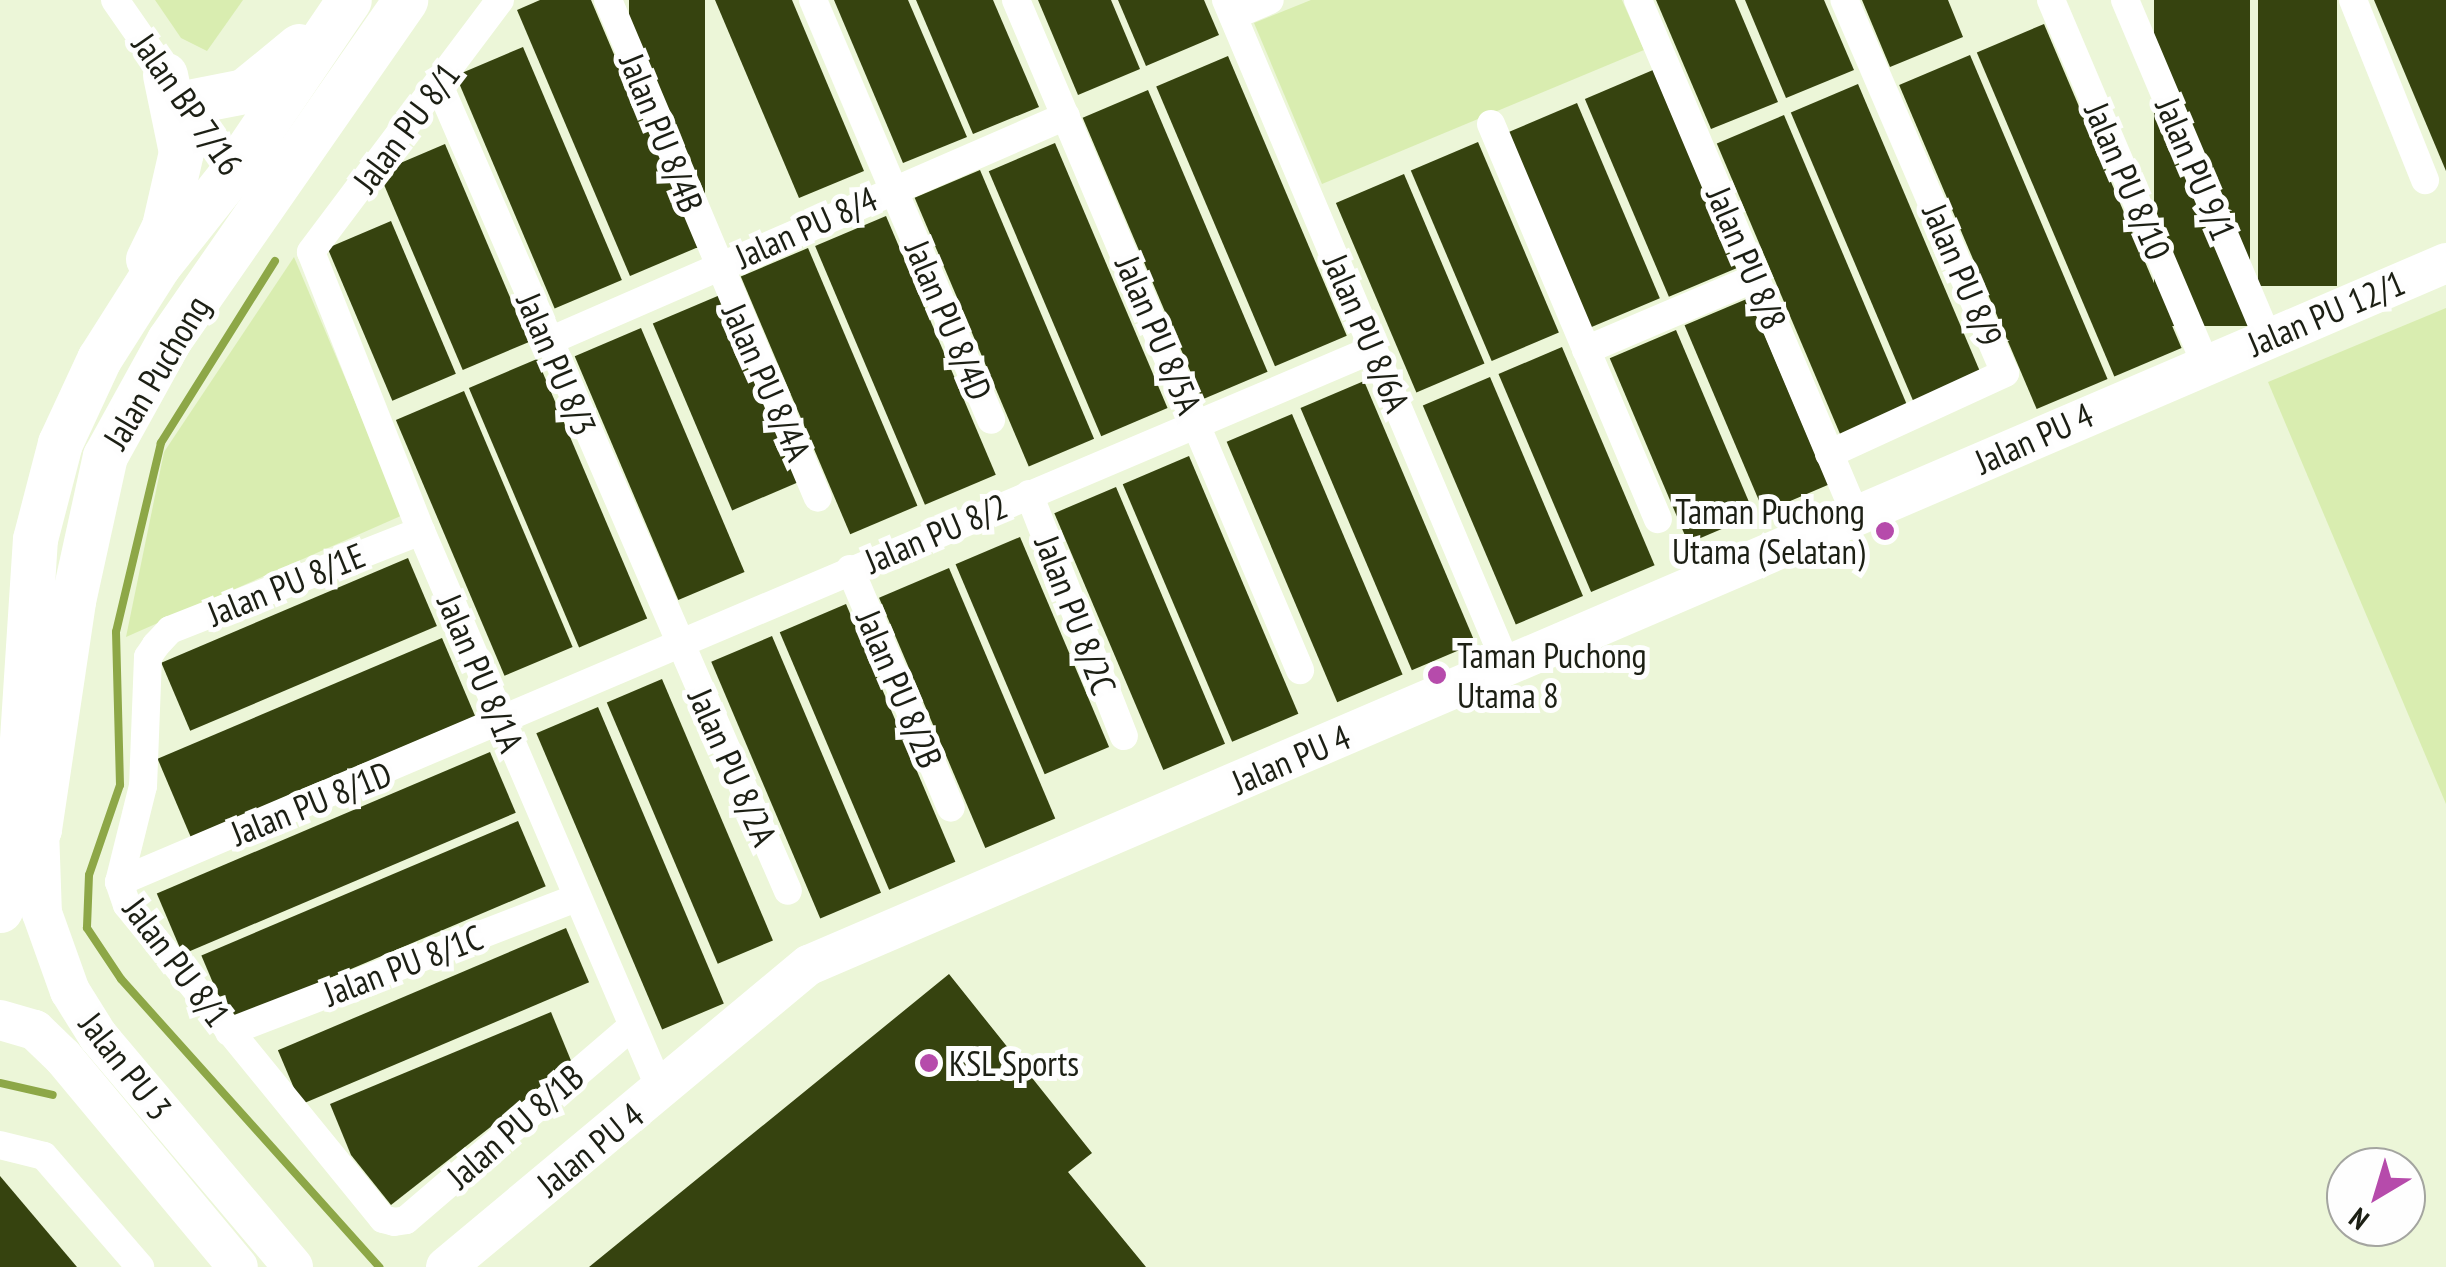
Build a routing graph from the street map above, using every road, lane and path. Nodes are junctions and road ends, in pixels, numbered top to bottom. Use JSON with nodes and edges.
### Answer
{"nodes":[{"id":1,"x":115,"y":0,"type":"edge"},
{"id":2,"x":345,"y":0,"type":"edge"},
{"id":3,"x":405,"y":0,"type":"edge"},
{"id":4,"x":500,"y":0,"type":"edge"},
{"id":5,"x":608,"y":0,"type":"edge"},
{"id":6,"x":812,"y":0,"type":"edge"},
{"id":7,"x":1016,"y":0,"type":"edge"},
{"id":8,"x":1270,"y":0,"type":"edge"},
{"id":9,"x":1638,"y":0,"type":"edge"},
{"id":10,"x":1844,"y":0,"type":"edge"},
{"id":11,"x":2125,"y":0,"type":"edge"},
{"id":12,"x":2353,"y":0,"type":"edge"},
{"id":13,"x":2058,"y":2,"type":"edge"},
{"id":14,"x":1230,"y":8,"type":"edge"},
{"id":15,"x":440,"y":85,"type":"junction"},
{"id":16,"x":174,"y":89,"type":"junction"},
{"id":17,"x":1066,"y":116,"type":"junction"},
{"id":18,"x":1491,"y":124,"type":"dead end"},
{"id":19,"x":231,"y":174,"type":"junction"},
{"id":20,"x":2425,"y":180,"type":"dead end"},
{"id":21,"x":894,"y":189,"type":"junction"},
{"id":22,"x":267,"y":202,"type":"junction"},
{"id":23,"x":311,"y":252,"type":"joint"},
{"id":24,"x":2446,"y":263,"type":"edge"},
{"id":25,"x":717,"y":266,"type":"junction"},
{"id":26,"x":1755,"y":278,"type":"junction"},
{"id":27,"x":2268,"y":338,"type":"junction"},
{"id":28,"x":547,"y":342,"type":"junction"},
{"id":29,"x":1374,"y":348,"type":"junction"},
{"id":30,"x":1586,"y":350,"type":"junction"},
{"id":31,"x":99,"y":359,"type":"junction"},
{"id":32,"x":2205,"y":363,"type":"junction"},
{"id":33,"x":991,"y":420,"type":"dead end"},
{"id":34,"x":1197,"y":423,"type":"junction"},
{"id":35,"x":1830,"y":454,"type":"junction"},
{"id":36,"x":1029,"y":494,"type":"junction"},
{"id":37,"x":818,"y":498,"type":"dead end"},
{"id":38,"x":1856,"y":516,"type":"junction"},
{"id":39,"x":1658,"y":519,"type":"dead end"},
{"id":40,"x":421,"y":531,"type":"junction"},
{"id":41,"x":850,"y":569,"type":"junction"},
{"id":42,"x":678,"y":642,"type":"junction"},
{"id":43,"x":156,"y":645,"type":"joint"},
{"id":44,"x":1508,"y":666,"type":"junction"},
{"id":45,"x":1300,"y":670,"type":"dead end"},
{"id":46,"x":502,"y":724,"type":"junction"},
{"id":47,"x":1124,"y":736,"type":"dead end"},
{"id":48,"x":951,"y":808,"type":"dead end"},
{"id":49,"x":20,"y":836,"type":"edge"},
{"id":50,"x":119,"y":882,"type":"junction"},
{"id":51,"x":788,"y":891,"type":"dead end"},
{"id":52,"x":577,"y":898,"type":"junction"},
{"id":53,"x":0,"y":910,"type":"edge"},
{"id":54,"x":0,"y":1020,"type":"edge"},
{"id":55,"x":632,"y":1026,"type":"junction"},
{"id":56,"x":229,"y":1032,"type":"junction"},
{"id":57,"x":660,"y":1092,"type":"junction"},
{"id":58,"x":0,"y":1145,"type":"edge"},
{"id":59,"x":394,"y":1222,"type":"joint"},
{"id":60,"x":293,"y":1265,"type":"edge"},
{"id":61,"x":140,"y":1267,"type":"edge"},
{"id":62,"x":238,"y":1267,"type":"edge"},
{"id":63,"x":446,"y":1267,"type":"edge"}],
"edges":[{"from":1,"to":16,"type":"street","name":"Jalan BP 7/16"},
{"from":2,"to":16,"type":"main road"},
{"from":2,"to":19,"type":"main road","name":"Jalan Puchong"},
{"from":3,"to":22,"type":"main road","name":"Jalan Puchong"},
{"from":4,"to":15,"type":"street","name":"Jalan PU 8/1"},
{"from":5,"to":25,"type":"street","name":"Jalan PU 8/4B"},
{"from":6,"to":21,"type":"street","name":"Jalan PU 8/4D"},
{"from":7,"to":17,"type":"street","name":"Jalan PU 8/5A"},
{"from":8,"to":14,"type":"street"},
{"from":9,"to":26,"type":"street","name":"Jalan PU 8/8"},
{"from":10,"to":35,"type":"street","name":"Jalan PU 8/9"},
{"from":11,"to":27,"type":"street","name":"Jalan PU 9/1"},
{"from":12,"to":20,"type":"street"},
{"from":13,"to":32,"type":"street","name":"Jalan PU 8/10"},
{"from":14,"to":29,"type":"street","name":"Jalan PU 8/6A"},
{"from":15,"to":23,"type":"street","name":"Jalan PU 8/1"},
{"from":15,"to":28,"type":"street","name":"Jalan PU 8/3"},
{"from":16,"to":19,"type":"street","name":"Jalan BP 7/16"},
{"from":16,"to":31,"type":"main road"},
{"from":17,"to":21,"type":"street","name":"Jalan PU 8/4"},
{"from":17,"to":34,"type":"street","name":"Jalan PU 8/5A"},
{"from":18,"to":30,"type":"street"},
{"from":19,"to":22,"type":"street","name":"Jalan BP 7/16"},
{"from":19,"to":31,"type":"main road","name":"Jalan Puchong"},
{"from":21,"to":25,"type":"street","name":"Jalan PU 8/4"},
{"from":21,"to":33,"type":"street","name":"Jalan PU 8/4D"},
{"from":22,"to":49,"type":"main road","name":"Jalan Puchong"},
{"from":23,"to":40,"type":"street","name":"Jalan PU 8/1A"},
{"from":24,"to":27,"type":"street","name":"Jalan PU 12/1"},
{"from":25,"to":28,"type":"street","name":"Jalan PU 8/4"},
{"from":25,"to":37,"type":"street","name":"Jalan PU 8/4A"},
{"from":26,"to":30,"type":"street"},
{"from":26,"to":35,"type":"street","name":"Jalan PU 8/8"},
{"from":27,"to":32,"type":"street","name":"Jalan PU 12/1"},
{"from":28,"to":42,"type":"street","name":"Jalan PU 8/3"},
{"from":29,"to":34,"type":"street","name":"Jalan PU 8/2"},
{"from":29,"to":44,"type":"street","name":"Jalan PU 8/6A"},
{"from":30,"to":39,"type":"street"},
{"from":31,"to":49,"type":"main road","name":"Jalan Puchong"},
{"from":32,"to":38,"type":"street","name":"Jalan PU 4"},
{"from":34,"to":36,"type":"street","name":"Jalan PU 8/2"},
{"from":34,"to":45,"type":"street","name":"Jalan PU 8/5A"},
{"from":35,"to":38,"type":"street","name":"Jalan PU 8/8"},
{"from":36,"to":41,"type":"street","name":"Jalan PU 8/2"},
{"from":36,"to":47,"type":"street","name":"Jalan PU 8/2C"},
{"from":38,"to":44,"type":"street","name":"Jalan PU 4"},
{"from":40,"to":43,"type":"street","name":"Jalan PU 8/1E"},
{"from":40,"to":46,"type":"street","name":"Jalan PU 8/1A"},
{"from":41,"to":42,"type":"street","name":"Jalan PU 8/2"},
{"from":41,"to":48,"type":"street","name":"Jalan PU 8/2B"},
{"from":42,"to":46,"type":"street","name":"Jalan PU 8/2"},
{"from":42,"to":51,"type":"street","name":"Jalan PU 8/2A"},
{"from":43,"to":50,"type":"street","name":"Jalan PU 8/1"},
{"from":44,"to":57,"type":"street","name":"Jalan PU 4"},
{"from":46,"to":50,"type":"street","name":"Jalan PU 8/1D"},
{"from":46,"to":52,"type":"street","name":"Jalan PU 8/1A"},
{"from":49,"to":53,"type":"main road","name":"Jalan Puchong"},
{"from":49,"to":60,"type":"street","name":"Jalan PU 3"},
{"from":50,"to":56,"type":"street","name":"Jalan PU 8/1"},
{"from":52,"to":55,"type":"street","name":"Jalan PU 8/1A"},
{"from":52,"to":56,"type":"street","name":"Jalan PU 8/1C"},
{"from":54,"to":62,"type":"street","name":"Jalan PU 3"},
{"from":55,"to":57,"type":"street","name":"Jalan PU 8/1A"},
{"from":55,"to":59,"type":"street","name":"Jalan PU 8/1B"},
{"from":56,"to":59,"type":"street","name":"Jalan PU 8/1"},
{"from":57,"to":63,"type":"street","name":"Jalan PU 4"},
{"from":58,"to":61,"type":"street"}]}
